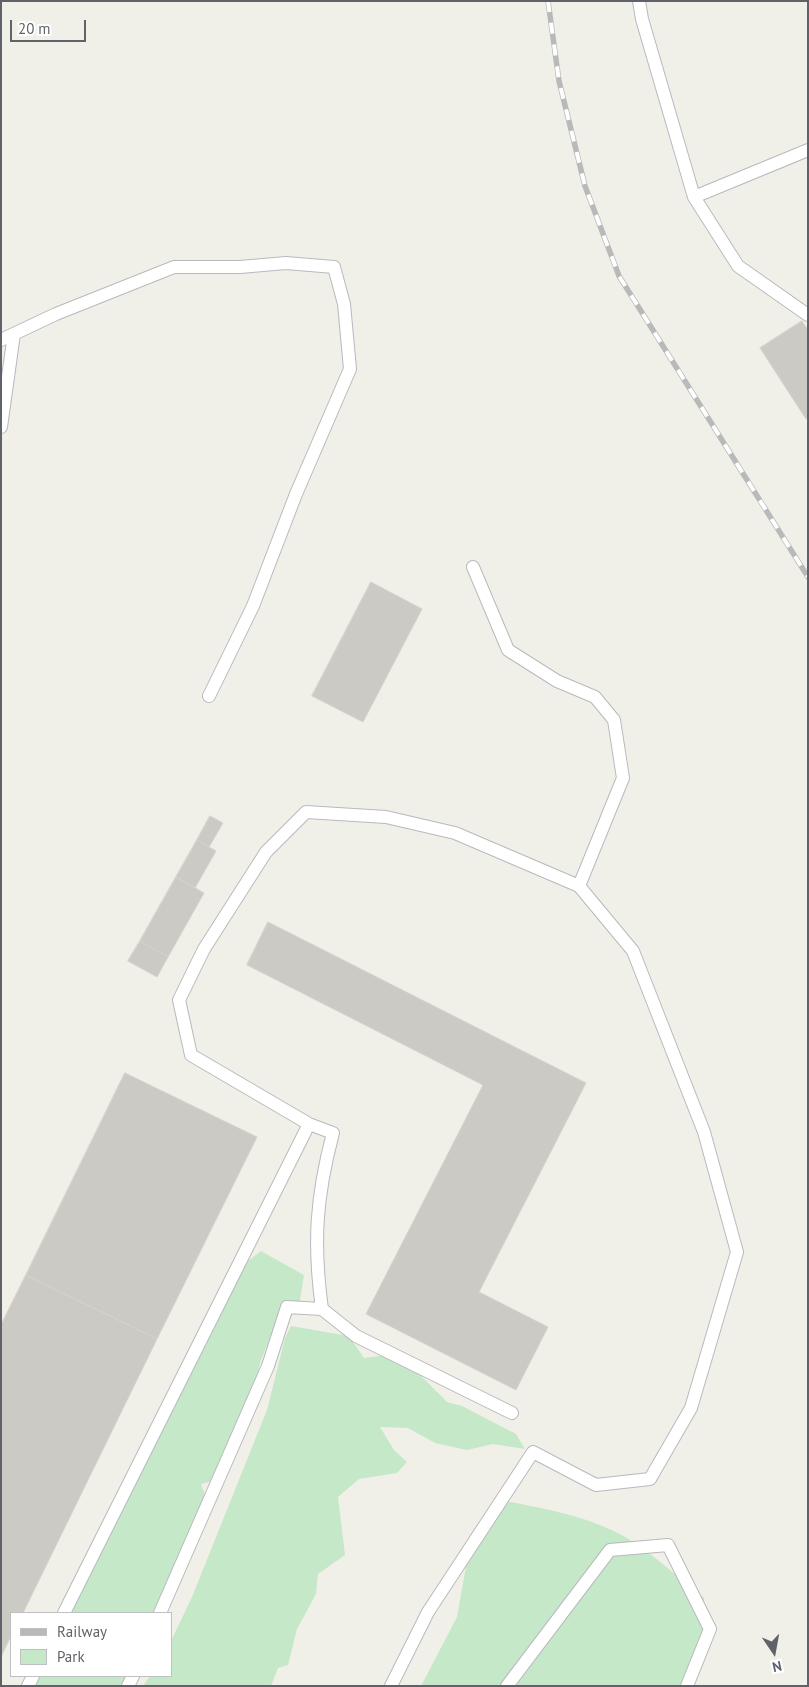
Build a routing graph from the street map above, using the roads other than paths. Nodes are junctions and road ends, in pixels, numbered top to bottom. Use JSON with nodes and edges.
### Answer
{"nodes":[{"id":1,"x":639,"y":1,"type":"edge"},
{"id":2,"x":808,"y":150,"type":"edge"},
{"id":3,"x":694,"y":197,"type":"junction"},
{"id":4,"x":808,"y":315,"type":"edge"},
{"id":5,"x":14,"y":334,"type":"junction"},
{"id":6,"x":1,"y":340,"type":"edge"},
{"id":7,"x":1,"y":427,"type":"edge"},
{"id":8,"x":474,"y":567,"type":"dead end"},
{"id":9,"x":209,"y":696,"type":"dead end"},
{"id":10,"x":579,"y":886,"type":"junction"},
{"id":11,"x":309,"y":1124,"type":"junction"},
{"id":12,"x":322,"y":1309,"type":"junction"},
{"id":13,"x":512,"y":1413,"type":"dead end"},
{"id":14,"x":65,"y":1612,"type":"edge"},
{"id":15,"x":160,"y":1612,"type":"edge"},
{"id":16,"x":391,"y":1686,"type":"edge"},
{"id":17,"x":507,"y":1686,"type":"edge"},
{"id":18,"x":687,"y":1686,"type":"edge"}],
"edges":[{"from":1,"to":3,"type":"lane"},
{"from":2,"to":3,"type":"lane"},
{"from":3,"to":4,"type":"lane"},
{"from":5,"to":6,"type":"lane"},
{"from":5,"to":7,"type":"lane"},
{"from":5,"to":9,"type":"lane"},
{"from":8,"to":10,"type":"lane"},
{"from":10,"to":11,"type":"lane"},
{"from":10,"to":16,"type":"lane"},
{"from":11,"to":12,"type":"lane"},
{"from":11,"to":14,"type":"lane"},
{"from":12,"to":13,"type":"lane"},
{"from":12,"to":15,"type":"lane"},
{"from":17,"to":18,"type":"lane"}]}
